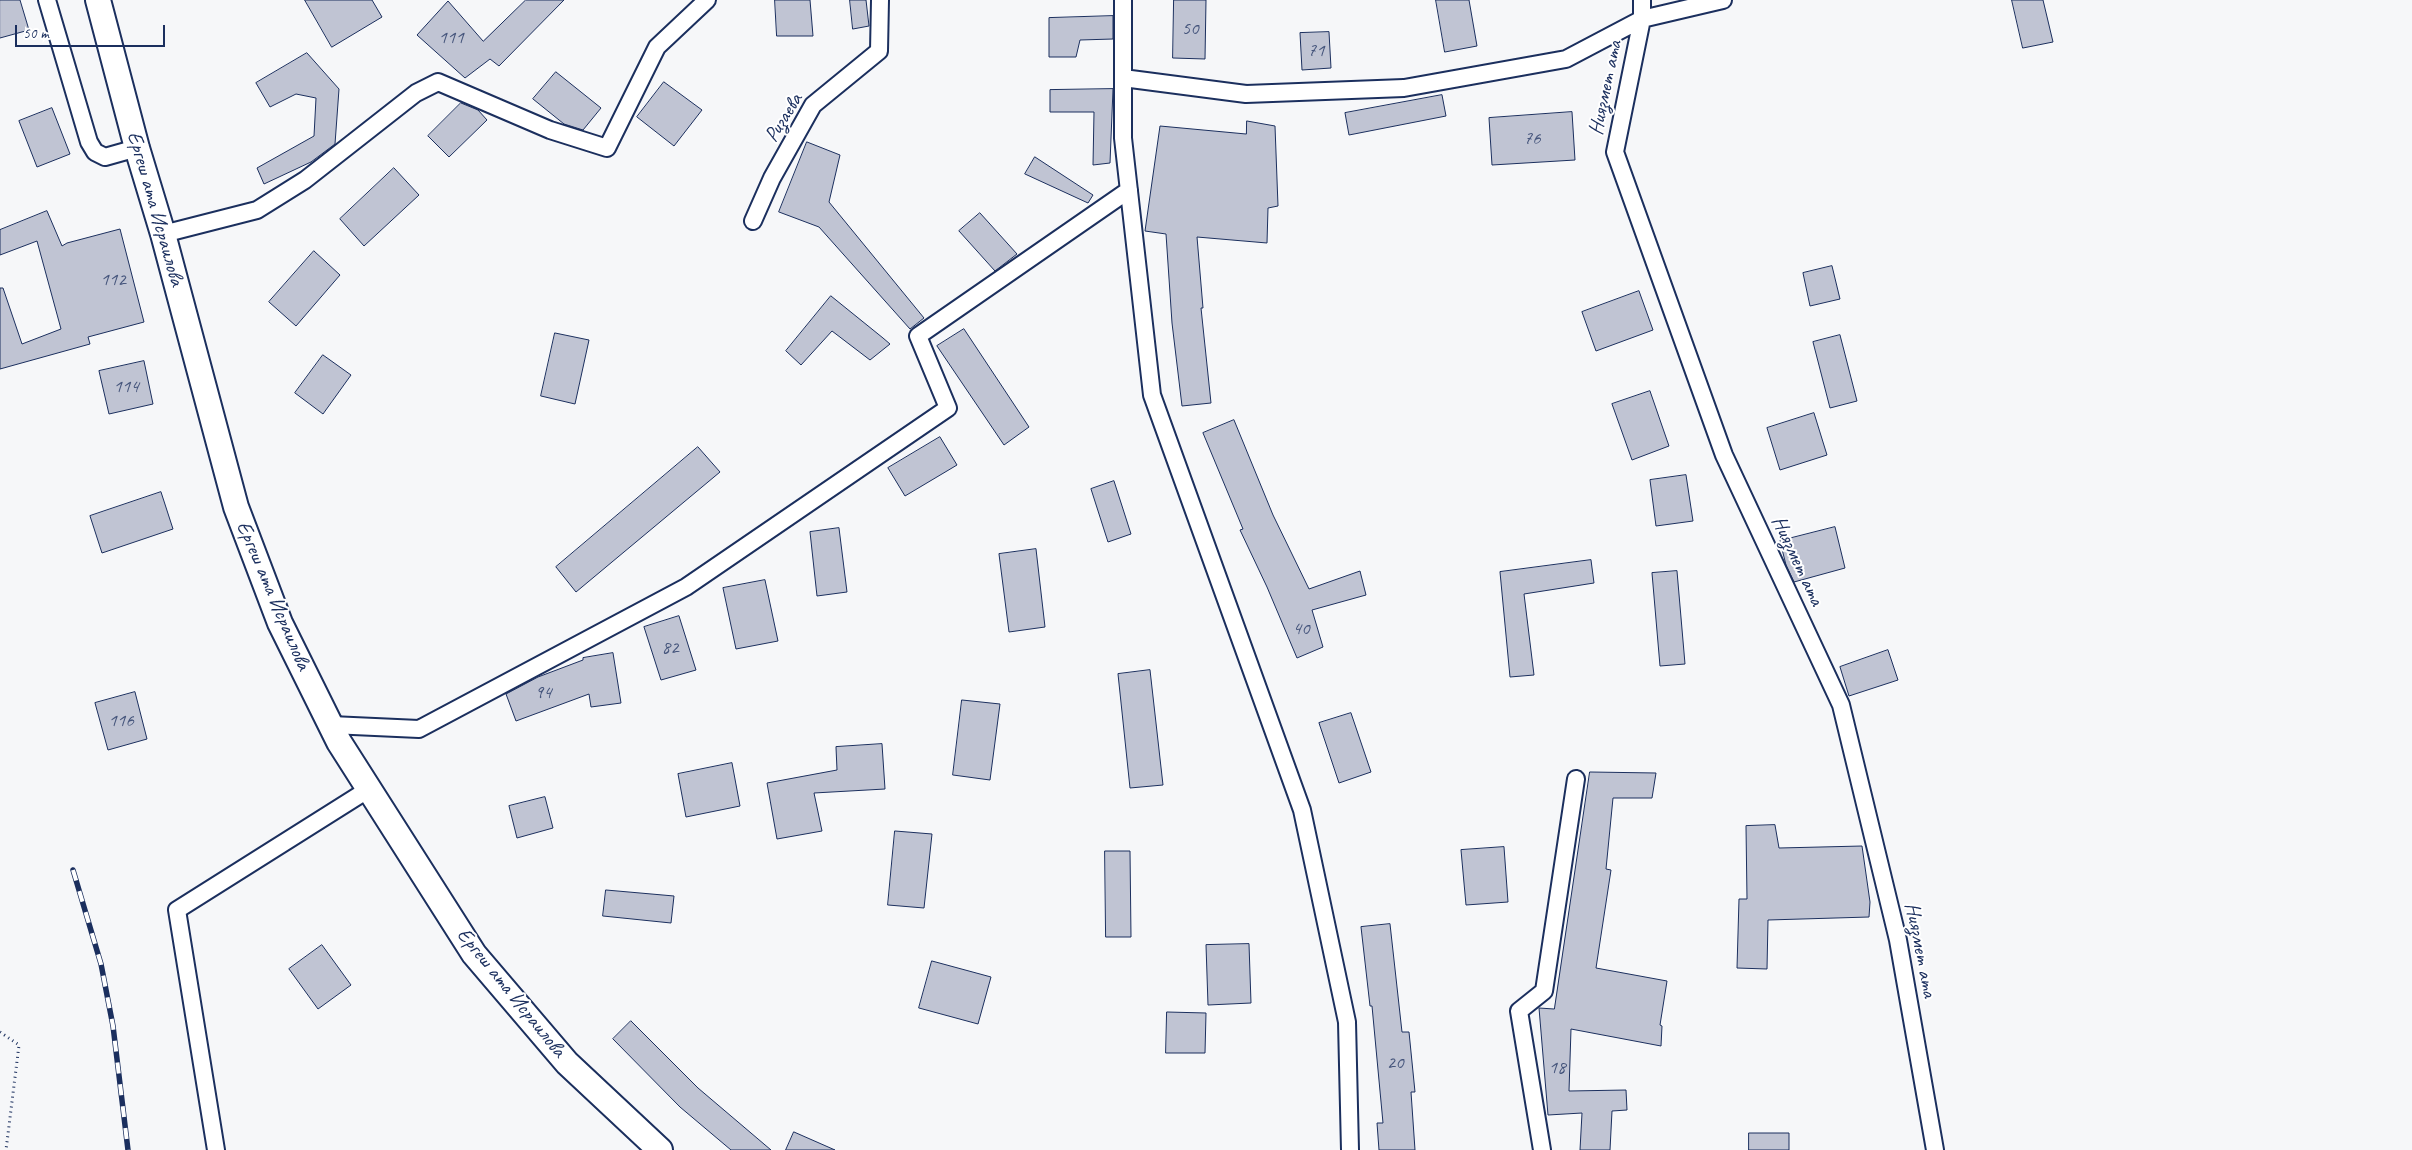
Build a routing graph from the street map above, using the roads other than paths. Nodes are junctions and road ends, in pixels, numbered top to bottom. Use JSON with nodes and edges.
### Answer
{"nodes":[{"id":1,"x":46,"y":0,"type":"edge"},
{"id":2,"x":98,"y":0,"type":"edge"},
{"id":3,"x":707,"y":0,"type":"edge"},
{"id":4,"x":880,"y":0,"type":"edge"},
{"id":5,"x":1123,"y":0,"type":"edge"},
{"id":6,"x":1642,"y":0,"type":"edge"},
{"id":7,"x":1723,"y":0,"type":"edge"},
{"id":8,"x":1642,"y":19,"type":"junction"},
{"id":9,"x":1123,"y":78,"type":"junction"},
{"id":10,"x":137,"y":148,"type":"junction"},
{"id":11,"x":1129,"y":190,"type":"junction"},
{"id":12,"x":754,"y":221,"type":"dead end"},
{"id":13,"x":163,"y":234,"type":"junction"},
{"id":14,"x":331,"y":726,"type":"junction"},
{"id":15,"x":1576,"y":780,"type":"dead end"},
{"id":16,"x":369,"y":789,"type":"junction"},
{"id":17,"x":216,"y":1150,"type":"edge"},
{"id":18,"x":660,"y":1150,"type":"edge"},
{"id":19,"x":1350,"y":1150,"type":"edge"},
{"id":20,"x":1542,"y":1150,"type":"edge"},
{"id":21,"x":1934,"y":1150,"type":"edge"}],
"edges":[{"from":1,"to":10,"type":"street"},
{"from":2,"to":10,"type":"main road","name":"Ергеш ата Исраилова"},
{"from":3,"to":13,"type":"street"},
{"from":4,"to":12,"type":"street","name":"Ризаева"},
{"from":5,"to":9,"type":"street"},
{"from":6,"to":8,"type":"street","name":"Ниязмет ата"},
{"from":7,"to":8,"type":"street"},
{"from":8,"to":9,"type":"street"},
{"from":8,"to":21,"type":"street","name":"Ниязмет ата"},
{"from":9,"to":11,"type":"street"},
{"from":10,"to":13,"type":"main road","name":"Ергеш ата Исраилова"},
{"from":11,"to":14,"type":"street"},
{"from":11,"to":19,"type":"street"},
{"from":13,"to":14,"type":"main road","name":"Ергеш ата Исраилова"},
{"from":14,"to":16,"type":"main road","name":"Ергеш ата Исраилова"},
{"from":15,"to":20,"type":"street"},
{"from":16,"to":17,"type":"street"},
{"from":16,"to":18,"type":"main road","name":"Ергеш ата Исраилова"}]}
